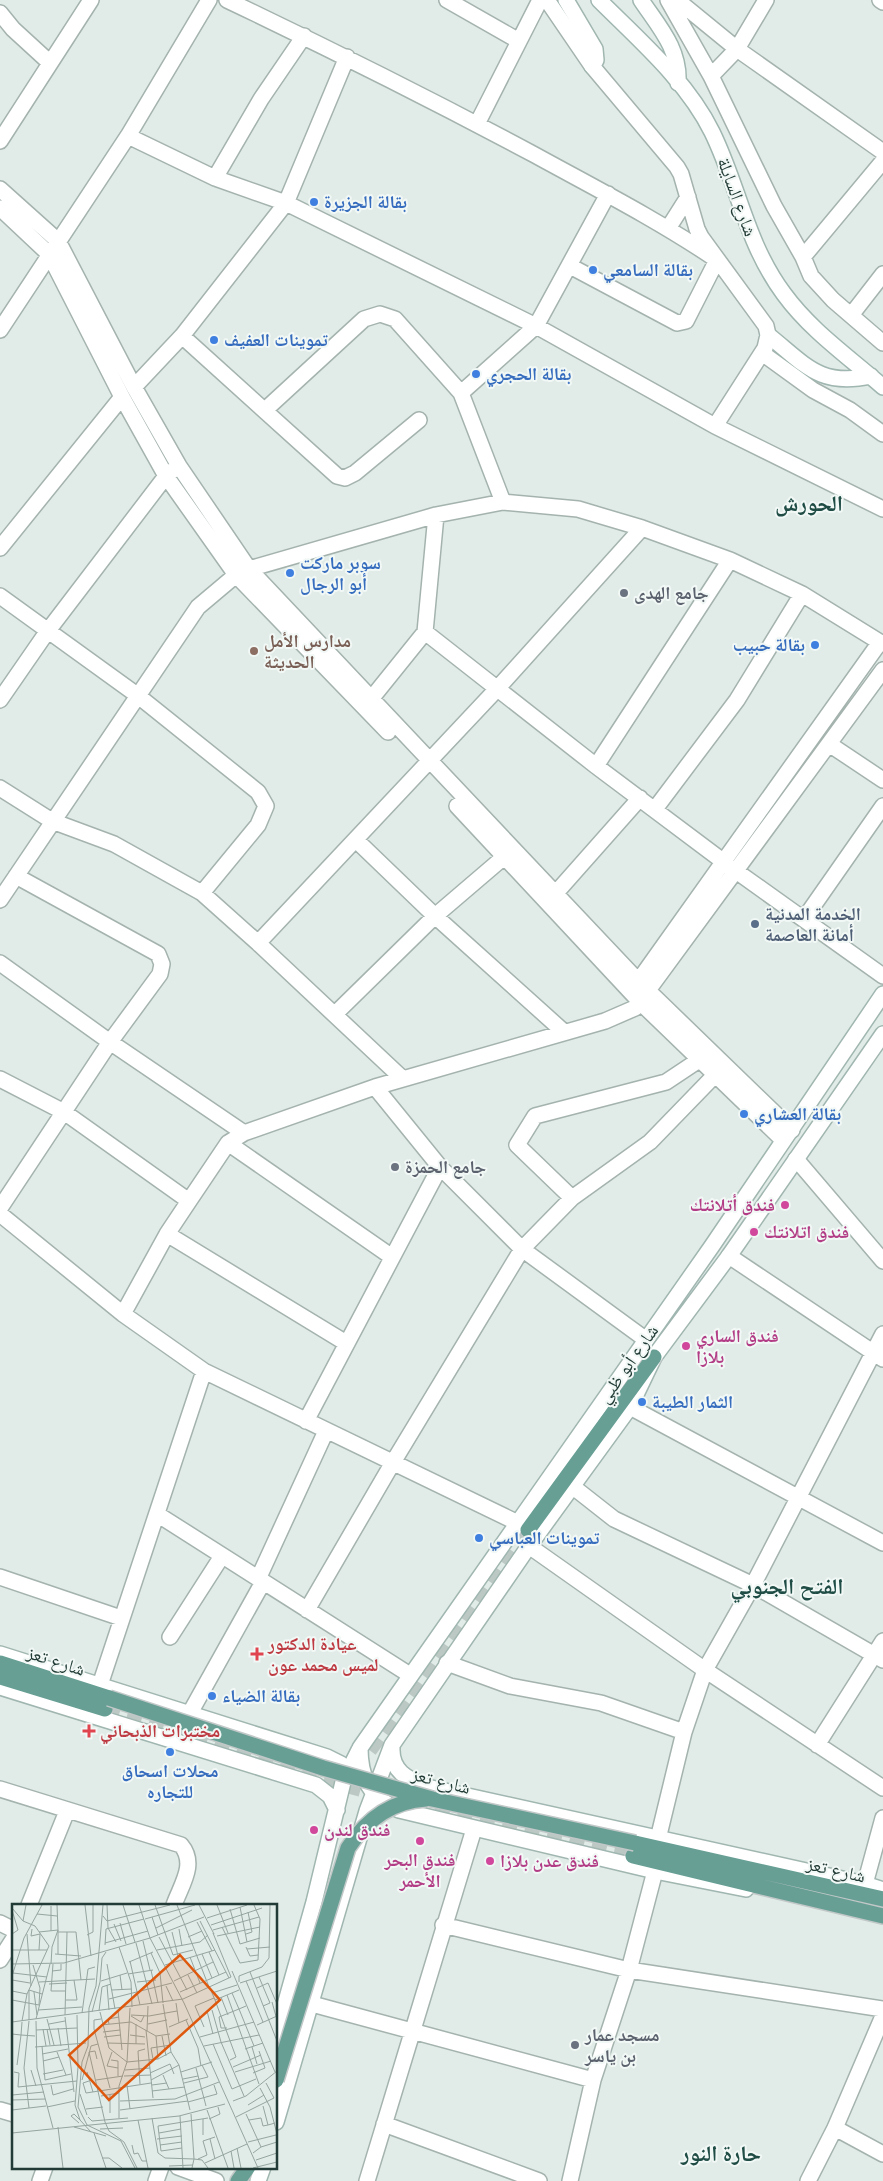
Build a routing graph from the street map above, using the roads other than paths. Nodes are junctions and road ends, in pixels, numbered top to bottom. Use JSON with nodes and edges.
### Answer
{"nodes":[{"id":1,"x":91,"y":0,"type":"edge"},
{"id":2,"x":209,"y":0,"type":"edge"},
{"id":3,"x":227,"y":0,"type":"edge"},
{"id":4,"x":447,"y":0,"type":"edge"},
{"id":5,"x":540,"y":0,"type":"edge"},
{"id":6,"x":547,"y":0,"type":"edge"},
{"id":7,"x":566,"y":0,"type":"edge"},
{"id":8,"x":599,"y":0,"type":"edge"},
{"id":9,"x":641,"y":0,"type":"edge"},
{"id":10,"x":668,"y":0,"type":"edge"},
{"id":11,"x":677,"y":0,"type":"edge"},
{"id":12,"x":766,"y":0,"type":"edge"},
{"id":13,"x":0,"y":14,"type":"edge"},
{"id":14,"x":304,"y":36,"type":"junction"},
{"id":15,"x":518,"y":41,"type":"junction"},
{"id":16,"x":737,"y":49,"type":"junction"},
{"id":17,"x":347,"y":57,"type":"junction"},
{"id":18,"x":49,"y":62,"type":"junction"},
{"id":19,"x":592,"y":66,"type":"junction"},
{"id":20,"x":711,"y":76,"type":"junction"},
{"id":21,"x":678,"y":83,"type":"junction"},
{"id":22,"x":477,"y":124,"type":"junction"},
{"id":23,"x":128,"y":136,"type":"junction"},
{"id":24,"x":0,"y":141,"type":"edge"},
{"id":25,"x":883,"y":152,"type":"edge"},
{"id":26,"x":883,"y":161,"type":"edge"},
{"id":27,"x":215,"y":178,"type":"junction"},
{"id":28,"x":0,"y":189,"type":"edge"},
{"id":29,"x":608,"y":194,"type":"junction"},
{"id":30,"x":688,"y":197,"type":"junction"},
{"id":31,"x":286,"y":203,"type":"junction"},
{"id":32,"x":0,"y":208,"type":"edge"},
{"id":33,"x":669,"y":227,"type":"junction"},
{"id":34,"x":58,"y":241,"type":"junction"},
{"id":35,"x":49,"y":254,"type":"junction"},
{"id":36,"x":803,"y":257,"type":"junction"},
{"id":37,"x":717,"y":260,"type":"junction"},
{"id":38,"x":570,"y":266,"type":"junction"},
{"id":39,"x":883,"y":274,"type":"edge"},
{"id":40,"x":852,"y":314,"type":"junction"},
{"id":41,"x":536,"y":326,"type":"junction"},
{"id":42,"x":0,"y":330,"type":"edge"},
{"id":43,"x":768,"y":335,"type":"junction"},
{"id":44,"x":182,"y":336,"type":"junction"},
{"id":45,"x":883,"y":343,"type":"edge"},
{"id":46,"x":762,"y":353,"type":"junction"},
{"id":47,"x":871,"y":376,"type":"junction"},
{"id":48,"x":883,"y":386,"type":"edge"},
{"id":49,"x":128,"y":392,"type":"junction"},
{"id":50,"x":461,"y":393,"type":"junction"},
{"id":51,"x":265,"y":410,"type":"junction"},
{"id":52,"x":419,"y":420,"type":"dead end"},
{"id":53,"x":715,"y":426,"type":"junction"},
{"id":54,"x":883,"y":434,"type":"edge"},
{"id":55,"x":179,"y":466,"type":"junction"},
{"id":56,"x":166,"y":476,"type":"junction"},
{"id":57,"x":503,"y":502,"type":"junction"},
{"id":58,"x":883,"y":509,"type":"edge"},
{"id":59,"x":436,"y":515,"type":"junction"},
{"id":60,"x":642,"y":528,"type":"junction"},
{"id":61,"x":0,"y":548,"type":"edge"},
{"id":62,"x":730,"y":560,"type":"junction"},
{"id":63,"x":242,"y":572,"type":"junction"},
{"id":64,"x":802,"y":594,"type":"junction"},
{"id":65,"x":0,"y":596,"type":"edge"},
{"id":66,"x":47,"y":632,"type":"junction"},
{"id":67,"x":425,"y":632,"type":"junction"},
{"id":68,"x":882,"y":643,"type":"edge"},
{"id":69,"x":883,"y":670,"type":"edge"},
{"id":70,"x":496,"y":690,"type":"junction"},
{"id":71,"x":137,"y":695,"type":"junction"},
{"id":72,"x":0,"y":700,"type":"edge"},
{"id":73,"x":371,"y":700,"type":"junction"},
{"id":74,"x":829,"y":744,"type":"junction"},
{"id":75,"x":426,"y":765,"type":"junction"},
{"id":76,"x":596,"y":766,"type":"junction"},
{"id":77,"x":883,"y":780,"type":"edge"},
{"id":78,"x":0,"y":788,"type":"edge"},
{"id":79,"x":640,"y":798,"type":"junction"},
{"id":80,"x":883,"y":806,"type":"edge"},
{"id":81,"x":655,"y":808,"type":"junction"},
{"id":82,"x":52,"y":821,"type":"junction"},
{"id":83,"x":356,"y":840,"type":"junction"},
{"id":84,"x":504,"y":857,"type":"junction"},
{"id":85,"x":730,"y":867,"type":"junction"},
{"id":86,"x":16,"y":876,"type":"junction"},
{"id":87,"x":202,"y":893,"type":"junction"},
{"id":88,"x":555,"y":894,"type":"junction"},
{"id":89,"x":0,"y":900,"type":"edge"},
{"id":90,"x":435,"y":916,"type":"junction"},
{"id":91,"x":804,"y":919,"type":"junction"},
{"id":92,"x":258,"y":943,"type":"junction"},
{"id":93,"x":0,"y":963,"type":"edge"},
{"id":94,"x":883,"y":976,"type":"edge"},
{"id":95,"x":639,"y":992,"type":"junction"},
{"id":96,"x":883,"y":994,"type":"edge"},
{"id":97,"x":335,"y":1014,"type":"junction"},
{"id":98,"x":564,"y":1032,"type":"junction"},
{"id":99,"x":883,"y":1034,"type":"edge"},
{"id":100,"x":110,"y":1042,"type":"junction"},
{"id":101,"x":699,"y":1060,"type":"junction"},
{"id":102,"x":715,"y":1075,"type":"junction"},
{"id":103,"x":0,"y":1079,"type":"edge"},
{"id":104,"x":403,"y":1079,"type":"junction"},
{"id":105,"x":375,"y":1087,"type":"junction"},
{"id":106,"x":64,"y":1112,"type":"junction"},
{"id":107,"x":244,"y":1133,"type":"junction"},
{"id":108,"x":788,"y":1135,"type":"junction"},
{"id":109,"x":228,"y":1143,"type":"junction"},
{"id":110,"x":796,"y":1159,"type":"junction"},
{"id":111,"x":440,"y":1167,"type":"junction"},
{"id":112,"x":572,"y":1198,"type":"junction"},
{"id":113,"x":189,"y":1201,"type":"junction"},
{"id":114,"x":0,"y":1208,"type":"edge"},
{"id":115,"x":0,"y":1214,"type":"edge"},
{"id":116,"x":167,"y":1234,"type":"junction"},
{"id":117,"x":522,"y":1249,"type":"junction"},
{"id":118,"x":729,"y":1256,"type":"junction"},
{"id":119,"x":392,"y":1257,"type":"junction"},
{"id":120,"x":883,"y":1261,"type":"edge"},
{"id":121,"x":123,"y":1314,"type":"junction"},
{"id":122,"x":883,"y":1334,"type":"edge"},
{"id":123,"x":645,"y":1339,"type":"junction"},
{"id":124,"x":346,"y":1344,"type":"junction"},
{"id":125,"x":878,"y":1355,"type":"edge"},
{"id":126,"x":654,"y":1357,"type":"junction"},
{"id":127,"x":204,"y":1371,"type":"junction"},
{"id":128,"x":630,"y":1407,"type":"junction"},
{"id":129,"x":306,"y":1421,"type":"junction"},
{"id":130,"x":326,"y":1431,"type":"junction"},
{"id":131,"x":392,"y":1464,"type":"junction"},
{"id":132,"x":572,"y":1486,"type":"junction"},
{"id":133,"x":797,"y":1497,"type":"junction"},
{"id":134,"x":157,"y":1514,"type":"junction"},
{"id":135,"x":522,"y":1526,"type":"junction"},
{"id":136,"x":882,"y":1541,"type":"edge"},
{"id":137,"x":529,"y":1546,"type":"junction"},
{"id":138,"x":222,"y":1556,"type":"junction"},
{"id":139,"x":0,"y":1577,"type":"edge"},
{"id":140,"x":260,"y":1580,"type":"junction"},
{"id":141,"x":753,"y":1584,"type":"junction"},
{"id":142,"x":307,"y":1610,"type":"junction"},
{"id":143,"x":121,"y":1618,"type":"junction"},
{"id":144,"x":170,"y":1637,"type":"dead end"},
{"id":145,"x":883,"y":1641,"type":"edge"},
{"id":146,"x":0,"y":1654,"type":"edge"},
{"id":147,"x":878,"y":1658,"type":"edge"},
{"id":148,"x":0,"y":1663,"type":"edge"},
{"id":149,"x":447,"y":1663,"type":"junction"},
{"id":150,"x":705,"y":1670,"type":"junction"},
{"id":151,"x":410,"y":1675,"type":"junction"},
{"id":152,"x":0,"y":1677,"type":"edge"},
{"id":153,"x":100,"y":1685,"type":"junction"},
{"id":154,"x":0,"y":1687,"type":"edge"},
{"id":155,"x":400,"y":1690,"type":"junction"},
{"id":156,"x":421,"y":1702,"type":"junction"},
{"id":157,"x":107,"y":1704,"type":"junction"},
{"id":158,"x":190,"y":1713,"type":"junction"},
{"id":159,"x":684,"y":1732,"type":"junction"},
{"id":160,"x":370,"y":1733,"type":"junction"},
{"id":161,"x":255,"y":1734,"type":"junction"},
{"id":162,"x":392,"y":1745,"type":"junction"},
{"id":163,"x":817,"y":1745,"type":"junction"},
{"id":164,"x":360,"y":1748,"type":"junction"},
{"id":165,"x":327,"y":1757,"type":"junction"},
{"id":166,"x":246,"y":1762,"type":"junction"},
{"id":167,"x":348,"y":1769,"type":"junction"},
{"id":168,"x":883,"y":1788,"type":"edge"},
{"id":169,"x":0,"y":1789,"type":"edge"},
{"id":170,"x":448,"y":1792,"type":"junction"},
{"id":171,"x":373,"y":1793,"type":"junction"},
{"id":172,"x":432,"y":1799,"type":"junction"},
{"id":173,"x":337,"y":1810,"type":"junction"},
{"id":174,"x":67,"y":1811,"type":"junction"},
{"id":175,"x":367,"y":1811,"type":"junction"},
{"id":176,"x":408,"y":1812,"type":"junction"},
{"id":177,"x":883,"y":1818,"type":"edge"},
{"id":178,"x":440,"y":1821,"type":"junction"},
{"id":179,"x":474,"y":1829,"type":"junction"},
{"id":180,"x":658,"y":1839,"type":"junction"},
{"id":181,"x":358,"y":1843,"type":"junction"},
{"id":182,"x":634,"y":1849,"type":"junction"},
{"id":183,"x":655,"y":1871,"type":"junction"},
{"id":184,"x":865,"y":1884,"type":"junction"},
{"id":185,"x":883,"y":1890,"type":"edge"},
{"id":186,"x":808,"y":1898,"type":"junction"},
{"id":187,"x":883,"y":1899,"type":"edge"},
{"id":188,"x":314,"y":1902,"type":"junction"},
{"id":189,"x":29,"y":1904,"type":"edge"},
{"id":190,"x":174,"y":1904,"type":"edge"},
{"id":191,"x":339,"y":1907,"type":"junction"},
{"id":192,"x":883,"y":1916,"type":"edge"},
{"id":193,"x":0,"y":1922,"type":"edge"},
{"id":194,"x":443,"y":1925,"type":"junction"},
{"id":195,"x":12,"y":1929,"type":"edge"},
{"id":196,"x":12,"y":1941,"type":"edge"},
{"id":197,"x":0,"y":1960,"type":"edge"},
{"id":198,"x":629,"y":1970,"type":"junction"},
{"id":199,"x":281,"y":1999,"type":"edge"},
{"id":200,"x":312,"y":2004,"type":"junction"},
{"id":201,"x":883,"y":2008,"type":"edge"},
{"id":202,"x":883,"y":2016,"type":"edge"},
{"id":203,"x":278,"y":2022,"type":"edge"},
{"id":204,"x":411,"y":2032,"type":"junction"},
{"id":205,"x":278,"y":2074,"type":"edge"},
{"id":206,"x":593,"y":2080,"type":"junction"},
{"id":207,"x":278,"y":2115,"type":"edge"},
{"id":208,"x":384,"y":2124,"type":"junction"},
{"id":209,"x":835,"y":2128,"type":"junction"},
{"id":210,"x":883,"y":2154,"type":"edge"},
{"id":211,"x":45,"y":2168,"type":"edge"},
{"id":212,"x":161,"y":2168,"type":"edge"},
{"id":213,"x":181,"y":2168,"type":"edge"},
{"id":214,"x":239,"y":2168,"type":"edge"},
{"id":215,"x":247,"y":2168,"type":"edge"},
{"id":216,"x":263,"y":2168,"type":"edge"},
{"id":217,"x":40,"y":2181,"type":"edge"},
{"id":218,"x":156,"y":2181,"type":"edge"},
{"id":219,"x":216,"y":2181,"type":"edge"},
{"id":220,"x":236,"y":2181,"type":"edge"},
{"id":221,"x":258,"y":2181,"type":"edge"},
{"id":222,"x":367,"y":2181,"type":"edge"},
{"id":223,"x":539,"y":2181,"type":"edge"},
{"id":224,"x":570,"y":2181,"type":"edge"},
{"id":225,"x":808,"y":2181,"type":"edge"}],
"edges":[{"from":1,"to":18,"type":"street"},
{"from":2,"to":23,"type":"street"},
{"from":3,"to":14,"type":"street"},
{"from":4,"to":15,"type":"street"},
{"from":5,"to":15,"type":"street"},
{"from":6,"to":19,"type":"street"},
{"from":7,"to":19,"type":"street"},
{"from":8,"to":21,"type":"street","name":"شارع السايلة"},
{"from":9,"to":21,"type":"street"},
{"from":10,"to":20,"type":"street"},
{"from":11,"to":16,"type":"street"},
{"from":12,"to":16,"type":"street"},
{"from":13,"to":18,"type":"street"},
{"from":14,"to":17,"type":"street"},
{"from":14,"to":27,"type":"street"},
{"from":15,"to":22,"type":"street"},
{"from":16,"to":20,"type":"street"},
{"from":16,"to":25,"type":"street"},
{"from":17,"to":22,"type":"street"},
{"from":17,"to":31,"type":"street"},
{"from":18,"to":24,"type":"street"},
{"from":19,"to":30,"type":"street"},
{"from":20,"to":36,"type":"street"},
{"from":21,"to":47,"type":"street","name":"شارع السايلة"},
{"from":22,"to":29,"type":"street"},
{"from":23,"to":27,"type":"street"},
{"from":23,"to":34,"type":"street"},
{"from":26,"to":36,"type":"street"},
{"from":27,"to":31,"type":"street"},
{"from":28,"to":34,"type":"street"},
{"from":29,"to":33,"type":"street"},
{"from":29,"to":38,"type":"street"},
{"from":30,"to":33,"type":"street"},
{"from":30,"to":37,"type":"street"},
{"from":31,"to":41,"type":"street"},
{"from":31,"to":44,"type":"street"},
{"from":32,"to":35,"type":"street"},
{"from":33,"to":37,"type":"street"},
{"from":34,"to":35,"type":"street"},
{"from":34,"to":49,"type":"street"},
{"from":35,"to":42,"type":"street"},
{"from":35,"to":49,"type":"street"},
{"from":36,"to":40,"type":"street"},
{"from":37,"to":38,"type":"street"},
{"from":37,"to":43,"type":"street"},
{"from":38,"to":41,"type":"street"},
{"from":39,"to":40,"type":"street"},
{"from":40,"to":45,"type":"street"},
{"from":41,"to":50,"type":"street"},
{"from":41,"to":53,"type":"street"},
{"from":43,"to":46,"type":"street"},
{"from":43,"to":47,"type":"street"},
{"from":44,"to":49,"type":"street"},
{"from":44,"to":51,"type":"street"},
{"from":46,"to":53,"type":"street"},
{"from":46,"to":54,"type":"street"},
{"from":47,"to":48,"type":"street","name":"شارع السايلة"},
{"from":49,"to":55,"type":"street"},
{"from":49,"to":56,"type":"street"},
{"from":49,"to":61,"type":"street"},
{"from":50,"to":51,"type":"street"},
{"from":50,"to":57,"type":"street"},
{"from":51,"to":52,"type":"street"},
{"from":53,"to":58,"type":"street"},
{"from":55,"to":56,"type":"street"},
{"from":55,"to":63,"type":"street"},
{"from":56,"to":63,"type":"street"},
{"from":56,"to":66,"type":"street"},
{"from":57,"to":59,"type":"street"},
{"from":57,"to":60,"type":"street"},
{"from":59,"to":63,"type":"street"},
{"from":59,"to":67,"type":"street"},
{"from":60,"to":62,"type":"street"},
{"from":60,"to":70,"type":"street"},
{"from":62,"to":64,"type":"street"},
{"from":62,"to":76,"type":"street"},
{"from":63,"to":71,"type":"street"},
{"from":63,"to":73,"type":"street"},
{"from":63,"to":75,"type":"street"},
{"from":64,"to":68,"type":"street"},
{"from":64,"to":81,"type":"street"},
{"from":65,"to":66,"type":"street"},
{"from":66,"to":71,"type":"street"},
{"from":66,"to":72,"type":"street"},
{"from":67,"to":70,"type":"street"},
{"from":67,"to":73,"type":"street"},
{"from":68,"to":85,"type":"street"},
{"from":69,"to":74,"type":"street"},
{"from":70,"to":75,"type":"street"},
{"from":70,"to":76,"type":"street"},
{"from":71,"to":82,"type":"street"},
{"from":71,"to":87,"type":"street"},
{"from":73,"to":75,"type":"street"},
{"from":74,"to":77,"type":"street"},
{"from":74,"to":85,"type":"street"},
{"from":75,"to":83,"type":"street"},
{"from":75,"to":84,"type":"street"},
{"from":75,"to":88,"type":"street"},
{"from":76,"to":79,"type":"street"},
{"from":78,"to":82,"type":"street"},
{"from":79,"to":81,"type":"street"},
{"from":79,"to":88,"type":"street"},
{"from":80,"to":91,"type":"street"},
{"from":81,"to":85,"type":"street"},
{"from":82,"to":86,"type":"street"},
{"from":82,"to":87,"type":"street"},
{"from":83,"to":90,"type":"street"},
{"from":83,"to":92,"type":"street"},
{"from":84,"to":90,"type":"street"},
{"from":84,"to":95,"type":"street"},
{"from":85,"to":91,"type":"street"},
{"from":85,"to":95,"type":"street"},
{"from":86,"to":89,"type":"street"},
{"from":86,"to":100,"type":"street"},
{"from":87,"to":92,"type":"street"},
{"from":88,"to":95,"type":"street"},
{"from":90,"to":97,"type":"street"},
{"from":90,"to":98,"type":"street"},
{"from":91,"to":94,"type":"street"},
{"from":92,"to":97,"type":"street"},
{"from":93,"to":100,"type":"street"},
{"from":95,"to":98,"type":"street"},
{"from":95,"to":101,"type":"street"},
{"from":95,"to":108,"type":"street"},
{"from":96,"to":108,"type":"street","name":"شارع أبو ظبي"},
{"from":97,"to":104,"type":"street"},
{"from":98,"to":104,"type":"street"},
{"from":99,"to":110,"type":"street","name":"شارع أبو ظبي"},
{"from":100,"to":106,"type":"street"},
{"from":100,"to":107,"type":"street"},
{"from":101,"to":102,"type":"street"},
{"from":101,"to":112,"type":"street"},
{"from":102,"to":108,"type":"street"},
{"from":102,"to":112,"type":"street"},
{"from":103,"to":106,"type":"street"},
{"from":104,"to":105,"type":"street"},
{"from":105,"to":107,"type":"street"},
{"from":105,"to":111,"type":"street"},
{"from":106,"to":113,"type":"street"},
{"from":106,"to":114,"type":"street"},
{"from":107,"to":109,"type":"street"},
{"from":108,"to":123,"type":"street","name":"شارع أبو ظبي"},
{"from":109,"to":113,"type":"street"},
{"from":109,"to":119,"type":"street"},
{"from":110,"to":118,"type":"street","name":"شارع أبو ظبي"},
{"from":110,"to":120,"type":"street"},
{"from":111,"to":117,"type":"street"},
{"from":111,"to":119,"type":"street"},
{"from":112,"to":117,"type":"street"},
{"from":113,"to":116,"type":"street"},
{"from":115,"to":121,"type":"street"},
{"from":116,"to":121,"type":"street"},
{"from":116,"to":124,"type":"street"},
{"from":117,"to":123,"type":"street"},
{"from":117,"to":131,"type":"street"},
{"from":118,"to":125,"type":"street"},
{"from":118,"to":126,"type":"street","name":"شارع أبو ظبي"},
{"from":119,"to":124,"type":"street"},
{"from":121,"to":127,"type":"street"},
{"from":122,"to":125,"type":"street"},
{"from":123,"to":135,"type":"street","name":"شارع أبو ظبي"},
{"from":124,"to":129,"type":"street"},
{"from":125,"to":133,"type":"street"},
{"from":126,"to":128,"type":"street","name":"شارع أبو ظبي"},
{"from":126,"to":135,"type":"main road"},
{"from":127,"to":129,"type":"street"},
{"from":127,"to":134,"type":"street"},
{"from":128,"to":132,"type":"street","name":"شارع أبو ظبي"},
{"from":128,"to":133,"type":"street"},
{"from":129,"to":130,"type":"street"},
{"from":130,"to":131,"type":"street"},
{"from":130,"to":140,"type":"street"},
{"from":131,"to":135,"type":"street"},
{"from":131,"to":142,"type":"street"},
{"from":132,"to":137,"type":"street","name":"شارع أبو ظبي"},
{"from":132,"to":141,"type":"street"},
{"from":133,"to":136,"type":"street"},
{"from":133,"to":141,"type":"street"},
{"from":134,"to":138,"type":"street"},
{"from":134,"to":143,"type":"street"},
{"from":135,"to":151,"type":"street","name":"شارع أبو ظبي"},
{"from":137,"to":149,"type":"street","name":"شارع أبو ظبي"},
{"from":137,"to":150,"type":"street"},
{"from":138,"to":140,"type":"street"},
{"from":138,"to":144,"type":"street"},
{"from":139,"to":143,"type":"street"},
{"from":140,"to":142,"type":"street"},
{"from":140,"to":158,"type":"street"},
{"from":141,"to":147,"type":"street"},
{"from":141,"to":150,"type":"street"},
{"from":142,"to":151,"type":"street"},
{"from":143,"to":153,"type":"street"},
{"from":145,"to":147,"type":"street"},
{"from":146,"to":153,"type":"street"},
{"from":147,"to":163,"type":"street"},
{"from":148,"to":157,"type":"main road","name":"شارع تعز"},
{"from":149,"to":156,"type":"street","name":"شارع أبو ظبي"},
{"from":149,"to":159,"type":"street"},
{"from":150,"to":159,"type":"street"},
{"from":150,"to":163,"type":"street"},
{"from":151,"to":155,"type":"street","name":"شارع أبو ظبي"},
{"from":152,"to":157,"type":"main road","name":"شارع تعز"},
{"from":153,"to":158,"type":"street"},
{"from":154,"to":166,"type":"street"},
{"from":155,"to":156,"type":"street"},
{"from":155,"to":160,"type":"street","name":"شارع أبو ظبي"},
{"from":156,"to":162,"type":"street","name":"شارع أبو ظبي"},
{"from":157,"to":172,"type":"main road","name":"شارع تعز","bridge":true},
{"from":158,"to":161,"type":"street"},
{"from":159,"to":180,"type":"street"},
{"from":160,"to":164,"type":"street","name":"شارع أبو ظبي"},
{"from":160,"to":165,"type":"street"},
{"from":161,"to":165,"type":"street"},
{"from":161,"to":166,"type":"street"},
{"from":162,"to":170,"type":"street"},
{"from":162,"to":171,"type":"street","name":"شارع أبو ظبي"},
{"from":163,"to":168,"type":"street"},
{"from":164,"to":167,"type":"street","name":"شارع أبو ظبي"},
{"from":164,"to":171,"type":"street"},
{"from":165,"to":167,"type":"street"},
{"from":166,"to":173,"type":"street"},
{"from":167,"to":173,"type":"street","name":"شارع أبو ظبي"},
{"from":167,"to":175,"type":"street"},
{"from":169,"to":174,"type":"street"},
{"from":170,"to":178,"type":"street"},
{"from":170,"to":180,"type":"street"},
{"from":171,"to":175,"type":"street","name":"شارع أبو ظبي"},
{"from":171,"to":176,"type":"street"},
{"from":172,"to":182,"type":"main road","name":"شارع تعز","bridge":true},
{"from":172,"to":205,"type":"main road","bridge":true},
{"from":173,"to":188,"type":"street","name":"شارع أبو ظبي"},
{"from":174,"to":189,"type":"street"},
{"from":174,"to":190,"type":"street"},
{"from":175,"to":181,"type":"street","name":"شارع أبو ظبي"},
{"from":176,"to":178,"type":"street"},
{"from":176,"to":181,"type":"street"},
{"from":177,"to":184,"type":"street"},
{"from":178,"to":179,"type":"street"},
{"from":179,"to":183,"type":"street"},
{"from":179,"to":194,"type":"street"},
{"from":180,"to":184,"type":"street"},
{"from":181,"to":191,"type":"street","name":"شارع أبو ظبي"},
{"from":182,"to":186,"type":"main road","name":"شارع تعز"},
{"from":182,"to":187,"type":"main road","name":"شارع تعز"},
{"from":183,"to":186,"type":"street"},
{"from":183,"to":198,"type":"street"},
{"from":184,"to":185,"type":"street"},
{"from":186,"to":192,"type":"main road","name":"شارع تعز"},
{"from":188,"to":191,"type":"street"},
{"from":188,"to":199,"type":"street","name":"شارع أبو ظبي"},
{"from":191,"to":200,"type":"street","name":"شارع أبو ظبي"},
{"from":193,"to":195,"type":"street"},
{"from":194,"to":198,"type":"street"},
{"from":194,"to":204,"type":"street"},
{"from":196,"to":197,"type":"street"},
{"from":198,"to":201,"type":"street"},
{"from":198,"to":206,"type":"street"},
{"from":199,"to":203,"type":"street","name":"شارع أبو ظبي"},
{"from":200,"to":204,"type":"street"},
{"from":200,"to":207,"type":"street"},
{"from":202,"to":209,"type":"street"},
{"from":204,"to":206,"type":"street"},
{"from":204,"to":208,"type":"street"},
{"from":206,"to":224,"type":"street"},
{"from":208,"to":222,"type":"street"},
{"from":208,"to":223,"type":"street"},
{"from":209,"to":210,"type":"street"},
{"from":209,"to":225,"type":"street"},
{"from":211,"to":217,"type":"street"},
{"from":212,"to":218,"type":"street"},
{"from":213,"to":219,"type":"street"},
{"from":214,"to":220,"type":"street"},
{"from":215,"to":220,"type":"main road"},
{"from":216,"to":221,"type":"street"}]}
